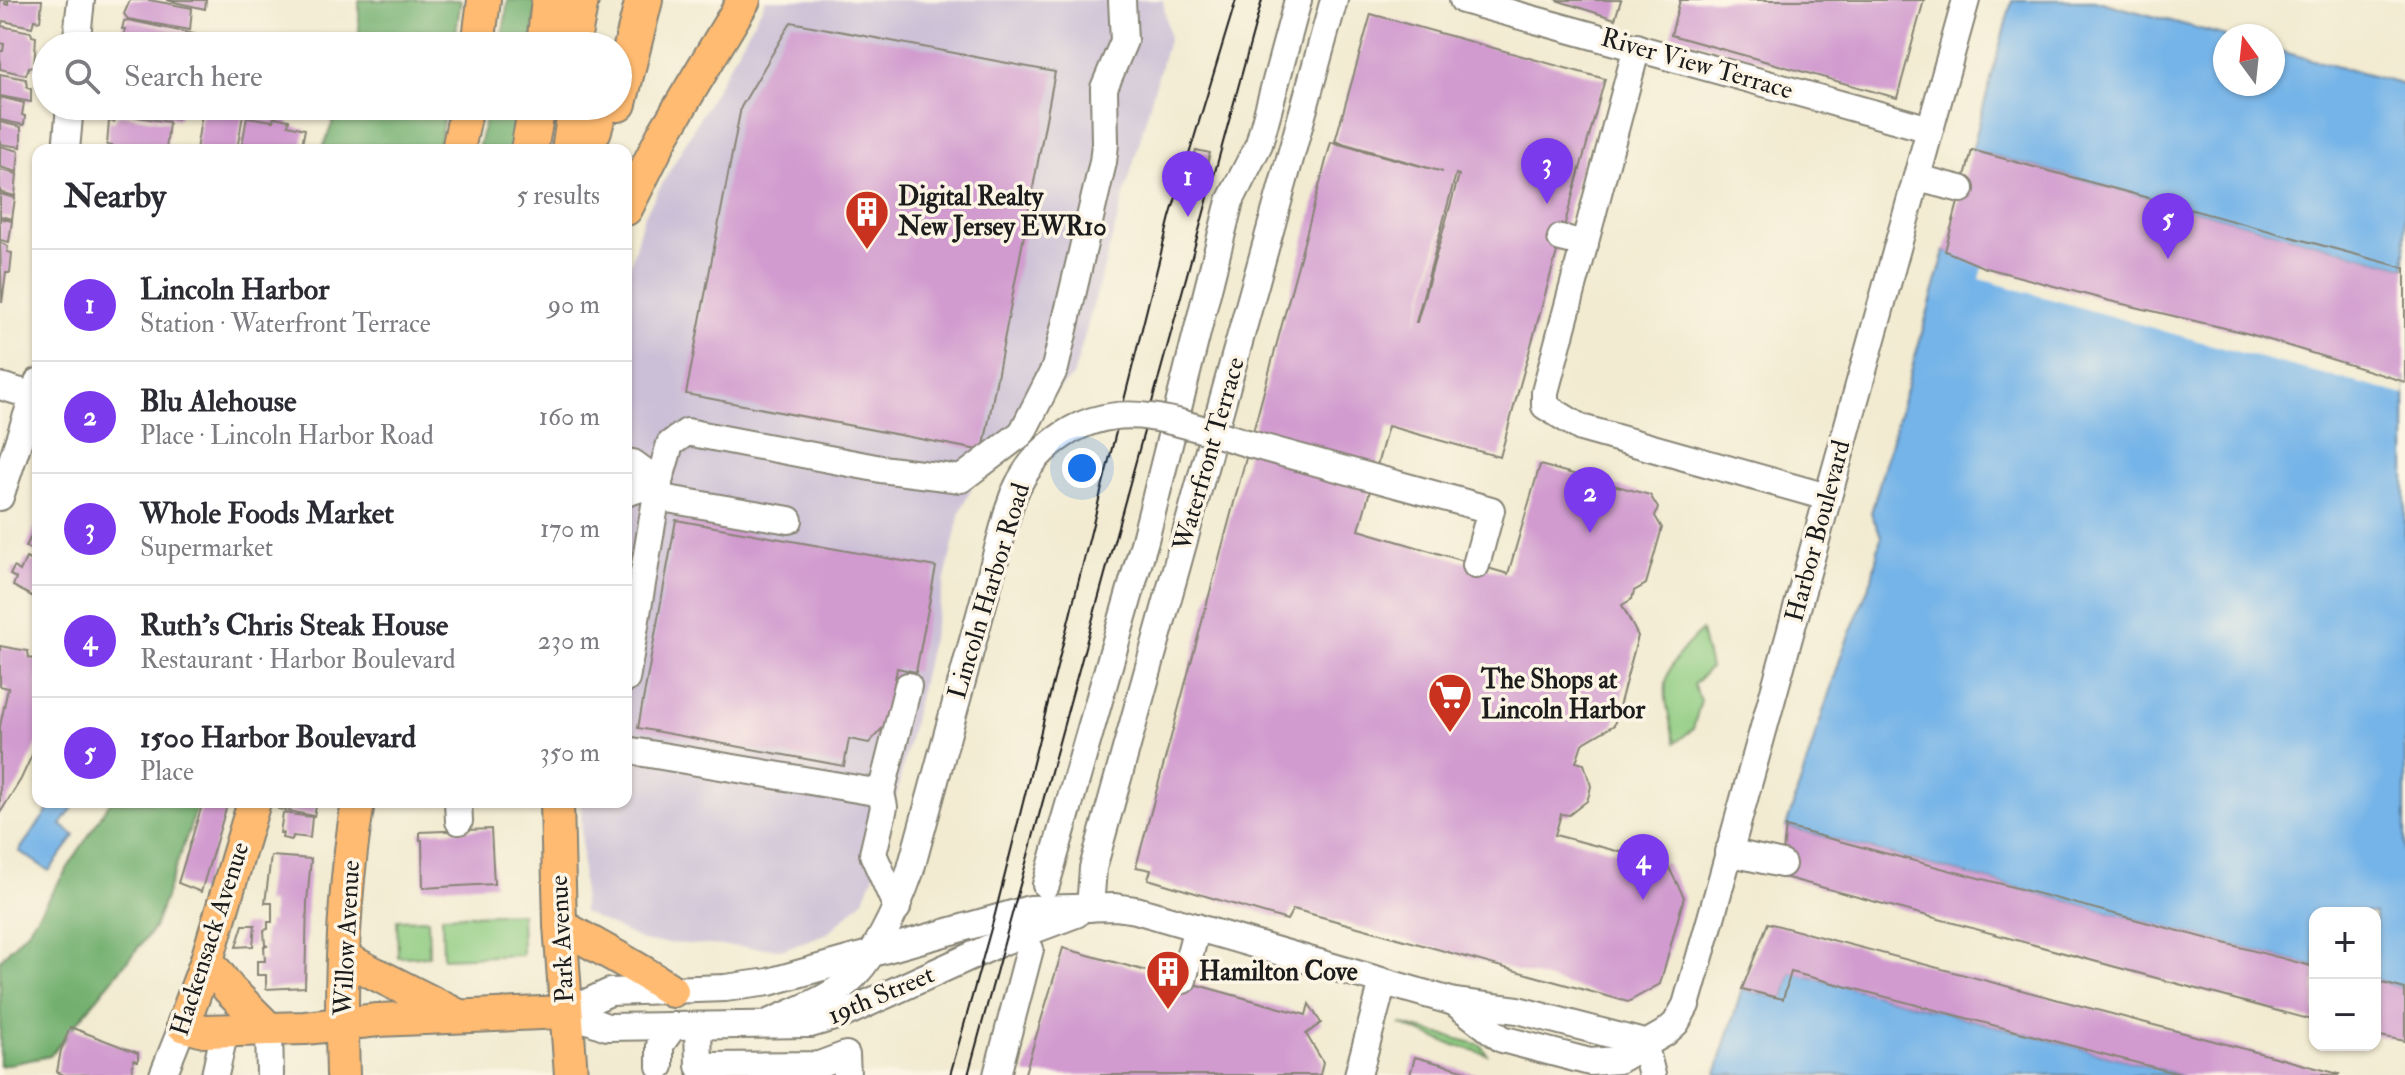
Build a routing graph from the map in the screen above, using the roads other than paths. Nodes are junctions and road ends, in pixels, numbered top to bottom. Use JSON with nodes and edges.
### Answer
{"nodes":[{"id":1,"x":81,"y":0,"type":"edge"},
{"id":2,"x":484,"y":0,"type":"edge"},
{"id":3,"x":550,"y":0,"type":"edge"},
{"id":4,"x":582,"y":0,"type":"edge"},
{"id":5,"x":623,"y":0,"type":"edge"},
{"id":6,"x":644,"y":0,"type":"edge"},
{"id":7,"x":744,"y":0,"type":"edge"},
{"id":8,"x":1122,"y":0,"type":"edge"},
{"id":9,"x":1298,"y":0,"type":"edge"},
{"id":10,"x":1334,"y":0,"type":"edge"},
{"id":11,"x":1463,"y":0,"type":"edge"},
{"id":12,"x":1966,"y":0,"type":"edge"},
{"id":13,"x":78,"y":32,"type":"edge"},
{"id":14,"x":480,"y":32,"type":"edge"},
{"id":15,"x":547,"y":32,"type":"edge"},
{"id":16,"x":576,"y":32,"type":"edge"},
{"id":17,"x":616,"y":32,"type":"edge"},
{"id":18,"x":1637,"y":47,"type":"junction"},
{"id":19,"x":632,"y":48,"type":"edge"},
{"id":20,"x":69,"y":120,"type":"edge"},
{"id":21,"x":464,"y":120,"type":"edge"},
{"id":22,"x":534,"y":120,"type":"edge"},
{"id":23,"x":546,"y":120,"type":"edge"},
{"id":24,"x":573,"y":120,"type":"edge"},
{"id":25,"x":596,"y":120,"type":"edge"},
{"id":26,"x":614,"y":120,"type":"edge"},
{"id":27,"x":1930,"y":129,"type":"junction"},
{"id":28,"x":67,"y":144,"type":"edge"},
{"id":29,"x":459,"y":144,"type":"edge"},
{"id":30,"x":530,"y":144,"type":"edge"},
{"id":31,"x":541,"y":144,"type":"edge"},
{"id":32,"x":569,"y":144,"type":"edge"},
{"id":33,"x":585,"y":144,"type":"edge"},
{"id":34,"x":607,"y":144,"type":"edge"},
{"id":35,"x":1917,"y":178,"type":"junction"},
{"id":36,"x":1961,"y":189,"type":"dead end"},
{"id":37,"x":632,"y":197,"type":"edge"},
{"id":38,"x":0,"y":386,"type":"edge"},
{"id":39,"x":32,"y":389,"type":"edge"},
{"id":40,"x":32,"y":401,"type":"edge"},
{"id":41,"x":632,"y":463,"type":"edge"},
{"id":42,"x":658,"y":490,"type":"junction"},
{"id":43,"x":632,"y":492,"type":"edge"},
{"id":44,"x":0,"y":497,"type":"edge"},
{"id":45,"x":1827,"y":497,"type":"junction"},
{"id":46,"x":789,"y":520,"type":"dead end"},
{"id":47,"x":1476,"y":565,"type":"dead end"},
{"id":48,"x":632,"y":644,"type":"edge"},
{"id":49,"x":908,"y":686,"type":"dead end"},
{"id":50,"x":632,"y":751,"type":"edge"},
{"id":51,"x":881,"y":793,"type":"junction"},
{"id":52,"x":252,"y":808,"type":"edge"},
{"id":53,"x":357,"y":808,"type":"edge"},
{"id":54,"x":557,"y":808,"type":"edge"},
{"id":55,"x":1728,"y":852,"type":"junction"},
{"id":56,"x":1782,"y":864,"type":"dead end"},
{"id":57,"x":1046,"y":885,"type":"dead end"},
{"id":58,"x":897,"y":908,"type":"junction"},
{"id":59,"x":1090,"y":908,"type":"junction"},
{"id":60,"x":560,"y":925,"type":"junction"},
{"id":61,"x":1197,"y":927,"type":"junction"},
{"id":62,"x":1030,"y":949,"type":"dead end"},
{"id":63,"x":871,"y":952,"type":"junction"},
{"id":64,"x":344,"y":958,"type":"junction"},
{"id":65,"x":207,"y":960,"type":"junction"},
{"id":66,"x":1183,"y":980,"type":"dead end"},
{"id":67,"x":1383,"y":982,"type":"junction"},
{"id":68,"x":672,"y":991,"type":"junction"},
{"id":69,"x":566,"y":1012,"type":"junction"},
{"id":70,"x":461,"y":1017,"type":"junction"},
{"id":71,"x":342,"y":1024,"type":"junction"},
{"id":72,"x":766,"y":1024,"type":"junction"},
{"id":73,"x":183,"y":1025,"type":"junction"},
{"id":74,"x":686,"y":1027,"type":"junction"},
{"id":75,"x":269,"y":1029,"type":"junction"},
{"id":76,"x":225,"y":1030,"type":"junction"},
{"id":77,"x":1644,"y":1043,"type":"junction"},
{"id":78,"x":660,"y":1066,"type":"dead end"},
{"id":79,"x":163,"y":1075,"type":"edge"},
{"id":80,"x":215,"y":1075,"type":"edge"},
{"id":81,"x":270,"y":1075,"type":"edge"},
{"id":82,"x":343,"y":1075,"type":"edge"},
{"id":83,"x":571,"y":1075,"type":"edge"},
{"id":84,"x":847,"y":1075,"type":"edge"},
{"id":85,"x":997,"y":1075,"type":"edge"},
{"id":86,"x":1358,"y":1075,"type":"edge"},
{"id":87,"x":1652,"y":1075,"type":"edge"}],
"edges":[{"from":1,"to":13,"type":"street"},
{"from":2,"to":14,"type":"main road"},
{"from":3,"to":15,"type":"highway"},
{"from":4,"to":16,"type":"main road"},
{"from":5,"to":17,"type":"highway"},
{"from":6,"to":19,"type":"highway"},
{"from":7,"to":37,"type":"main road"},
{"from":8,"to":42,"type":"street"},
{"from":9,"to":57,"type":"street"},
{"from":10,"to":59,"type":"street","name":"Waterfront Terrace"},
{"from":11,"to":18,"type":"street","name":"River View Terrace"},
{"from":12,"to":27,"type":"street","name":"Harbor Boulevard"},
{"from":18,"to":27,"type":"street","name":"River View Terrace"},
{"from":18,"to":45,"type":"street"},
{"from":20,"to":28,"type":"street"},
{"from":21,"to":29,"type":"main road"},
{"from":22,"to":30,"type":"highway"},
{"from":23,"to":31,"type":"main road"},
{"from":24,"to":32,"type":"main road"},
{"from":25,"to":33,"type":"highway"},
{"from":26,"to":34,"type":"highway"},
{"from":27,"to":35,"type":"street","name":"Harbor Boulevard"},
{"from":35,"to":36,"type":"street"},
{"from":35,"to":45,"type":"street","name":"Harbor Boulevard"},
{"from":38,"to":39,"type":"street"},
{"from":40,"to":44,"type":"street"},
{"from":41,"to":42,"type":"street"},
{"from":42,"to":43,"type":"street"},
{"from":42,"to":46,"type":"street"},
{"from":42,"to":48,"type":"street"},
{"from":45,"to":55,"type":"street","name":"Harbor Boulevard"},
{"from":47,"to":58,"type":"street","name":"Lincoln Harbor Road","bridge":true},
{"from":49,"to":51,"type":"street"},
{"from":50,"to":51,"type":"street"},
{"from":51,"to":58,"type":"street"},
{"from":52,"to":65,"type":"main road","name":"Hackensack Avenue"},
{"from":53,"to":64,"type":"main road","name":"Willow Avenue"},
{"from":54,"to":60,"type":"main road","name":"Park Avenue"},
{"from":55,"to":56,"type":"street"},
{"from":55,"to":77,"type":"street","name":"Harbor Boulevard"},
{"from":58,"to":63,"type":"street","name":"Lincoln Harbor Road"},
{"from":59,"to":61,"type":"street","name":"19th Street"},
{"from":59,"to":63,"type":"street","name":"19th Street"},
{"from":59,"to":72,"type":"street","name":"19th Street"},
{"from":60,"to":68,"type":"main road"},
{"from":60,"to":69,"type":"main road","name":"Park Avenue"},
{"from":61,"to":66,"type":"street"},
{"from":61,"to":67,"type":"street","name":"19th Street"},
{"from":62,"to":85,"type":"street"},
{"from":63,"to":68,"type":"street","name":"19th Street"},
{"from":63,"to":72,"type":"street","name":"Lincoln Harbor Road"},
{"from":64,"to":70,"type":"main road"},
{"from":64,"to":71,"type":"main road","name":"Willow Avenue"},
{"from":65,"to":73,"type":"main road","name":"Hackensack Avenue"},
{"from":65,"to":75,"type":"main road"},
{"from":67,"to":77,"type":"street","name":"Harbor Boulevard"},
{"from":67,"to":86,"type":"street"},
{"from":68,"to":69,"type":"street","name":"19th Street"},
{"from":69,"to":70,"type":"main road","name":"19th Street"},
{"from":69,"to":74,"type":"street","name":"19th Street"},
{"from":69,"to":83,"type":"main road","name":"Park Avenue"},
{"from":70,"to":71,"type":"main road","name":"19th Street"},
{"from":71,"to":75,"type":"main road","name":"19th Street"},
{"from":71,"to":82,"type":"main road","name":"Willow Avenue"},
{"from":72,"to":74,"type":"street","name":"19th Street"},
{"from":73,"to":76,"type":"main road","name":"19th Street"},
{"from":73,"to":79,"type":"street","name":"Hackensack Avenue"},
{"from":74,"to":78,"type":"street"},
{"from":74,"to":84,"type":"street"},
{"from":75,"to":76,"type":"main road","name":"19th Street"},
{"from":75,"to":81,"type":"street"},
{"from":76,"to":80,"type":"street"},
{"from":77,"to":87,"type":"street"}]}
